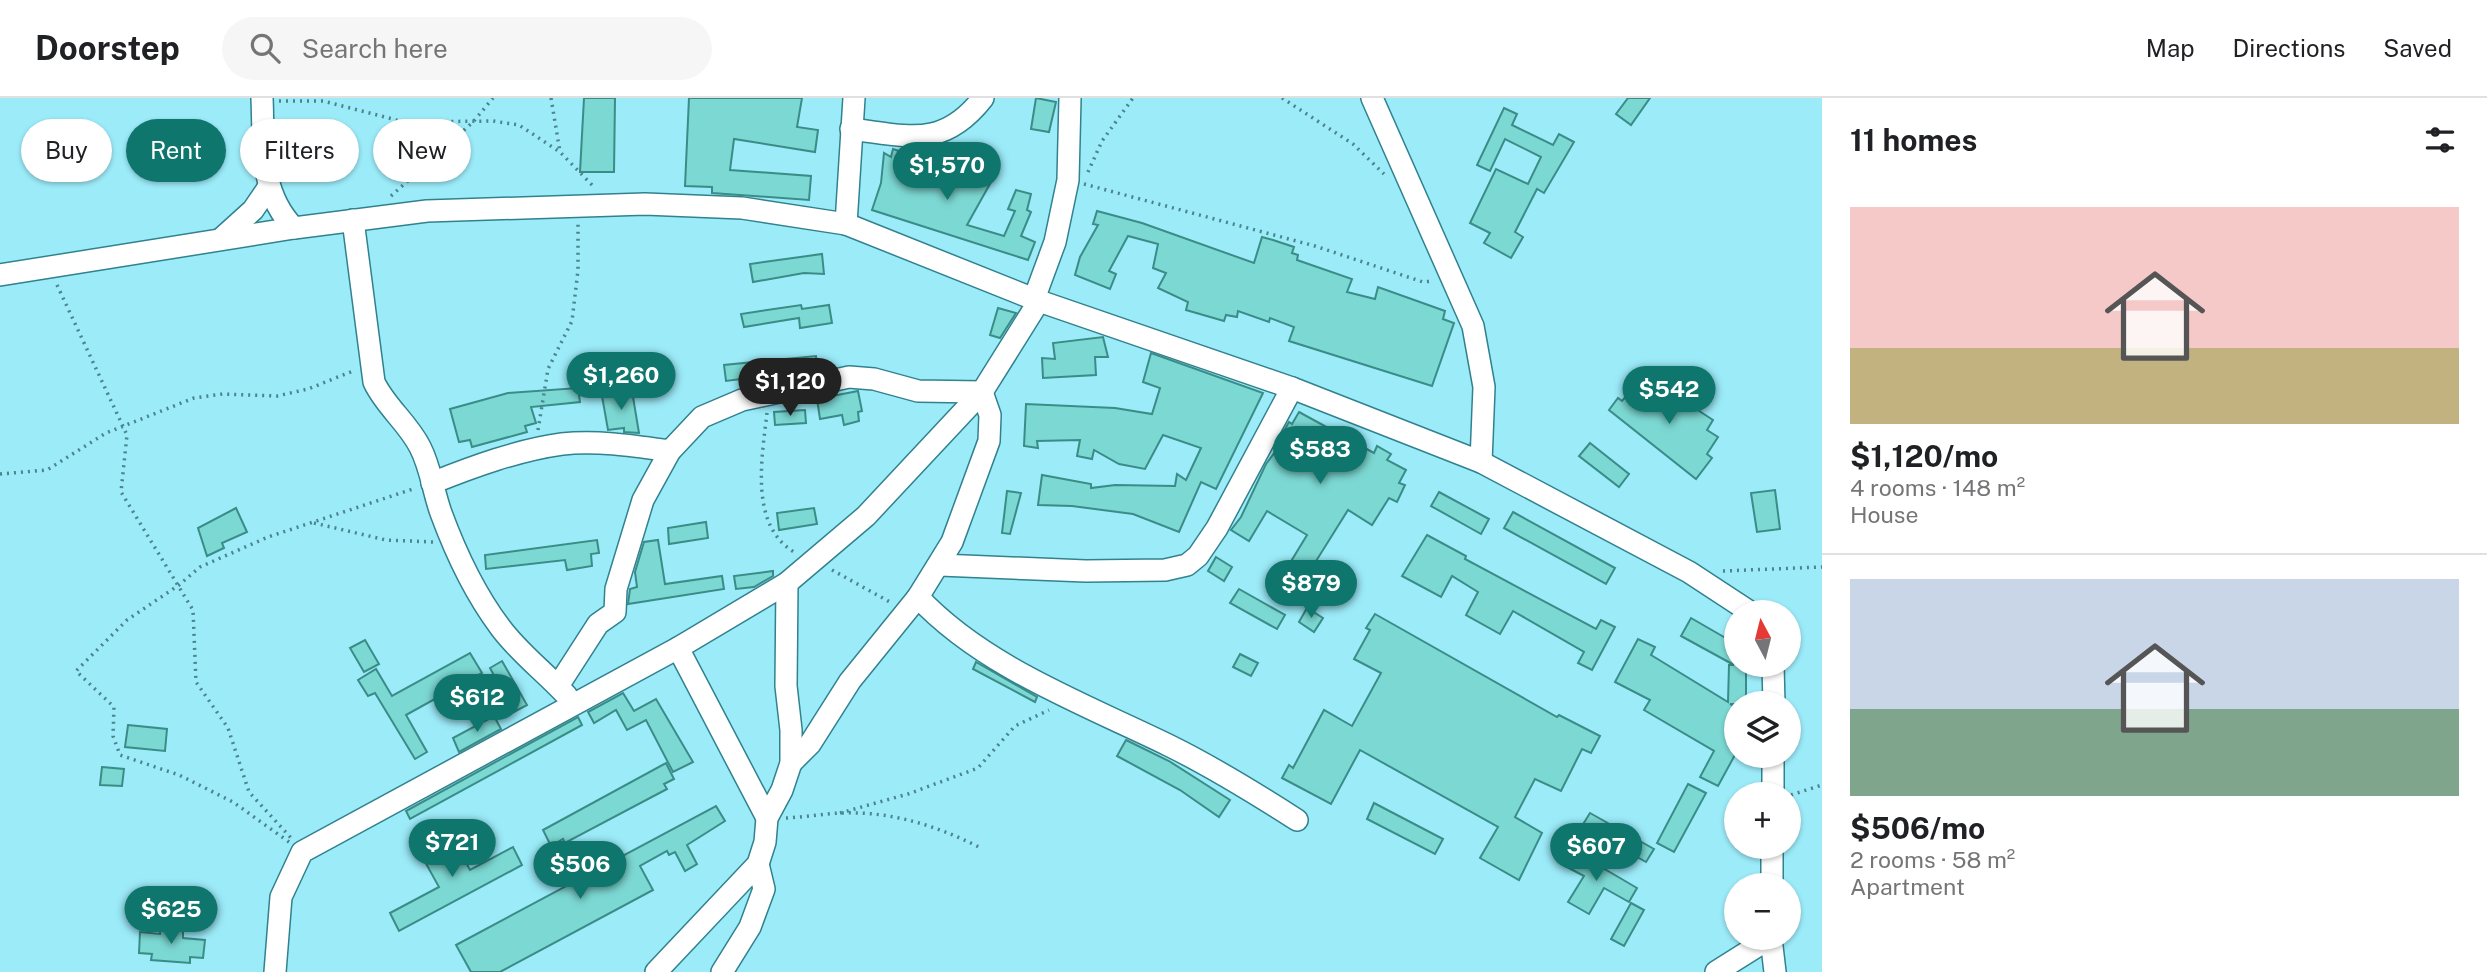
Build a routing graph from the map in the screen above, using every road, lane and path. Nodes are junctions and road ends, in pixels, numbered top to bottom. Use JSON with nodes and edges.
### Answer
{"nodes":[{"id":1,"x":481,"y":98,"type":"edge"},
{"id":2,"x":493,"y":98,"type":"edge"},
{"id":3,"x":551,"y":98,"type":"edge"},
{"id":4,"x":854,"y":98,"type":"edge"},
{"id":5,"x":983,"y":98,"type":"edge"},
{"id":6,"x":1070,"y":98,"type":"edge"},
{"id":7,"x":1133,"y":98,"type":"edge"},
{"id":8,"x":1282,"y":98,"type":"edge"},
{"id":9,"x":1372,"y":98,"type":"edge"},
{"id":10,"x":262,"y":100,"type":"edge"},
{"id":11,"x":488,"y":104,"type":"junction"},
{"id":12,"x":474,"y":122,"type":"junction"},
{"id":13,"x":851,"y":129,"type":"junction"},
{"id":14,"x":560,"y":152,"type":"junction"},
{"id":15,"x":1388,"y":178,"type":"dead end"},
{"id":16,"x":1076,"y":182,"type":"junction"},
{"id":17,"x":268,"y":188,"type":"junction"},
{"id":18,"x":599,"y":191,"type":"dead end"},
{"id":19,"x":578,"y":206,"type":"junction"},
{"id":20,"x":359,"y":219,"type":"junction"},
{"id":21,"x":846,"y":223,"type":"junction"},
{"id":22,"x":294,"y":228,"type":"junction"},
{"id":23,"x":220,"y":239,"type":"junction"},
{"id":24,"x":48,"y":267,"type":"junction"},
{"id":25,"x":0,"y":275,"type":"edge"},
{"id":26,"x":1442,"y":280,"type":"dead end"},
{"id":27,"x":1037,"y":300,"type":"junction"},
{"id":28,"x":370,"y":363,"type":"junction"},
{"id":29,"x":1292,"y":388,"type":"junction"},
{"id":30,"x":982,"y":392,"type":"junction"},
{"id":31,"x":769,"y":394,"type":"junction"},
{"id":32,"x":124,"y":427,"type":"junction"},
{"id":33,"x":670,"y":451,"type":"junction"},
{"id":34,"x":530,"y":452,"type":"junction"},
{"id":35,"x":1481,"y":461,"type":"junction"},
{"id":36,"x":0,"y":474,"type":"edge"},
{"id":37,"x":432,"y":483,"type":"junction"},
{"id":38,"x":312,"y":522,"type":"junction"},
{"id":39,"x":456,"y":546,"type":"junction"},
{"id":40,"x":814,"y":561,"type":"junction"},
{"id":41,"x":940,"y":565,"type":"junction"},
{"id":42,"x":1822,"y":567,"type":"edge"},
{"id":43,"x":1689,"y":572,"type":"junction"},
{"id":44,"x":787,"y":583,"type":"junction"},
{"id":45,"x":179,"y":585,"type":"junction"},
{"id":46,"x":1732,"y":600,"type":"edge"},
{"id":47,"x":912,"y":604,"type":"junction"},
{"id":48,"x":678,"y":648,"type":"junction"},
{"id":49,"x":558,"y":686,"type":"junction"},
{"id":50,"x":1074,"y":699,"type":"junction"},
{"id":51,"x":573,"y":703,"type":"junction"},
{"id":52,"x":791,"y":763,"type":"junction"},
{"id":53,"x":1822,"y":785,"type":"edge"},
{"id":54,"x":1801,"y":792,"type":"edge"},
{"id":55,"x":840,"y":813,"type":"junction"},
{"id":56,"x":766,"y":818,"type":"junction"},
{"id":57,"x":1297,"y":820,"type":"dead end"},
{"id":58,"x":979,"y":847,"type":"dead end"},
{"id":59,"x":302,"y":852,"type":"junction"},
{"id":60,"x":758,"y":864,"type":"junction"},
{"id":61,"x":1752,"y":950,"type":"edge"},
{"id":62,"x":1772,"y":950,"type":"edge"},
{"id":63,"x":275,"y":972,"type":"edge"},
{"id":64,"x":656,"y":972,"type":"edge"},
{"id":65,"x":722,"y":972,"type":"edge"},
{"id":66,"x":1716,"y":972,"type":"edge"},
{"id":67,"x":1775,"y":972,"type":"edge"}],
"edges":[{"from":1,"to":11,"type":"path"},
{"from":2,"to":11,"type":"path"},
{"from":3,"to":14,"type":"path"},
{"from":4,"to":13,"type":"street"},
{"from":5,"to":13,"type":"street"},
{"from":6,"to":16,"type":"street"},
{"from":7,"to":16,"type":"path"},
{"from":8,"to":15,"type":"path"},
{"from":9,"to":35,"type":"street"},
{"from":10,"to":12,"type":"path"},
{"from":10,"to":17,"type":"street"},
{"from":11,"to":12,"type":"path"},
{"from":12,"to":14,"type":"path"},
{"from":12,"to":20,"type":"path"},
{"from":13,"to":21,"type":"street"},
{"from":14,"to":18,"type":"path"},
{"from":16,"to":26,"type":"path"},
{"from":16,"to":27,"type":"street"},
{"from":17,"to":22,"type":"street"},
{"from":17,"to":23,"type":"street"},
{"from":19,"to":20,"type":"street"},
{"from":19,"to":21,"type":"street"},
{"from":19,"to":34,"type":"path"},
{"from":20,"to":22,"type":"street"},
{"from":20,"to":28,"type":"street"},
{"from":21,"to":27,"type":"street"},
{"from":22,"to":23,"type":"street"},
{"from":23,"to":24,"type":"street"},
{"from":24,"to":25,"type":"street"},
{"from":24,"to":32,"type":"path"},
{"from":27,"to":29,"type":"street"},
{"from":27,"to":30,"type":"street"},
{"from":28,"to":32,"type":"path"},
{"from":28,"to":37,"type":"street"},
{"from":29,"to":35,"type":"street"},
{"from":29,"to":41,"type":"street"},
{"from":30,"to":31,"type":"street"},
{"from":30,"to":40,"type":"street"},
{"from":30,"to":41,"type":"street"},
{"from":31,"to":33,"type":"street"},
{"from":31,"to":40,"type":"path"},
{"from":32,"to":36,"type":"path"},
{"from":32,"to":45,"type":"path"},
{"from":33,"to":34,"type":"street"},
{"from":33,"to":49,"type":"street"},
{"from":34,"to":37,"type":"street"},
{"from":35,"to":43,"type":"street"},
{"from":37,"to":38,"type":"path"},
{"from":37,"to":39,"type":"street"},
{"from":38,"to":39,"type":"path"},
{"from":38,"to":45,"type":"path"},
{"from":39,"to":49,"type":"street"},
{"from":40,"to":44,"type":"street"},
{"from":40,"to":47,"type":"path"},
{"from":41,"to":47,"type":"street"},
{"from":42,"to":43,"type":"path"},
{"from":43,"to":46,"type":"street"},
{"from":44,"to":48,"type":"street"},
{"from":44,"to":52,"type":"street"},
{"from":45,"to":59,"type":"path"},
{"from":45,"to":59,"type":"path"},
{"from":47,"to":50,"type":"street"},
{"from":47,"to":52,"type":"street"},
{"from":48,"to":51,"type":"street"},
{"from":48,"to":56,"type":"street"},
{"from":49,"to":51,"type":"street"},
{"from":50,"to":55,"type":"path"},
{"from":50,"to":57,"type":"street"},
{"from":51,"to":59,"type":"street"},
{"from":52,"to":56,"type":"street"},
{"from":53,"to":54,"type":"path"},
{"from":55,"to":56,"type":"path"},
{"from":55,"to":58,"type":"path"},
{"from":56,"to":60,"type":"street"},
{"from":59,"to":63,"type":"street"},
{"from":60,"to":64,"type":"street"},
{"from":60,"to":65,"type":"street"},
{"from":61,"to":66,"type":"street"},
{"from":62,"to":67,"type":"street"}]}
